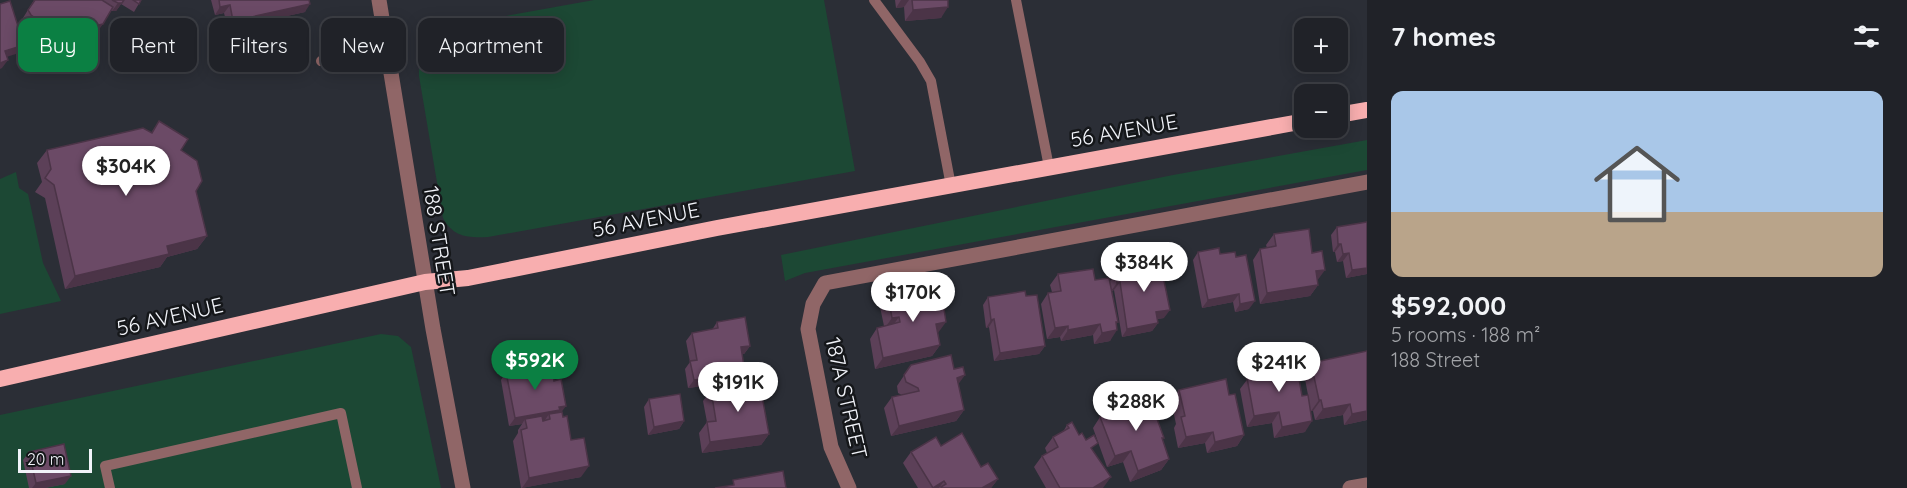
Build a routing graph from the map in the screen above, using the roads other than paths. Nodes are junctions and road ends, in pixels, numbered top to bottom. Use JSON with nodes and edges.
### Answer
{"nodes":[{"id":1,"x":379,"y":0,"type":"edge"},
{"id":2,"x":874,"y":0,"type":"edge"},
{"id":3,"x":1016,"y":0,"type":"edge"},
{"id":4,"x":382,"y":18,"type":"edge"},
{"id":5,"x":392,"y":72,"type":"edge"},
{"id":6,"x":1367,"y":110,"type":"edge"},
{"id":7,"x":1348,"y":113,"type":"edge"},
{"id":8,"x":1294,"y":123,"type":"edge"},
{"id":9,"x":1049,"y":167,"type":"junction"},
{"id":10,"x":1367,"y":182,"type":"edge"},
{"id":11,"x":951,"y":186,"type":"junction"},
{"id":12,"x":425,"y":282,"type":"junction"},
{"id":13,"x":0,"y":379,"type":"edge"},
{"id":14,"x":1367,"y":485,"type":"edge"},
{"id":15,"x":110,"y":488,"type":"edge"},
{"id":16,"x":357,"y":488,"type":"edge"},
{"id":17,"x":463,"y":488,"type":"edge"},
{"id":18,"x":849,"y":488,"type":"edge"},
{"id":19,"x":1350,"y":488,"type":"edge"}],
"edges":[{"from":1,"to":4,"type":"street","name":"188 STREET"},
{"from":2,"to":11,"type":"lane"},
{"from":3,"to":9,"type":"lane"},
{"from":5,"to":12,"type":"street","name":"188 STREET"},
{"from":6,"to":7,"type":"highway"},
{"from":8,"to":9,"type":"highway","name":"56 AVENUE"},
{"from":9,"to":11,"type":"highway","name":"56 AVENUE"},
{"from":10,"to":18,"type":"street","name":"187A STREET"},
{"from":11,"to":12,"type":"highway","name":"56 AVENUE"},
{"from":12,"to":13,"type":"highway","name":"56 AVENUE"},
{"from":12,"to":17,"type":"street","name":"188 STREET"},
{"from":14,"to":19,"type":"street"},
{"from":15,"to":16,"type":"lane"}]}
